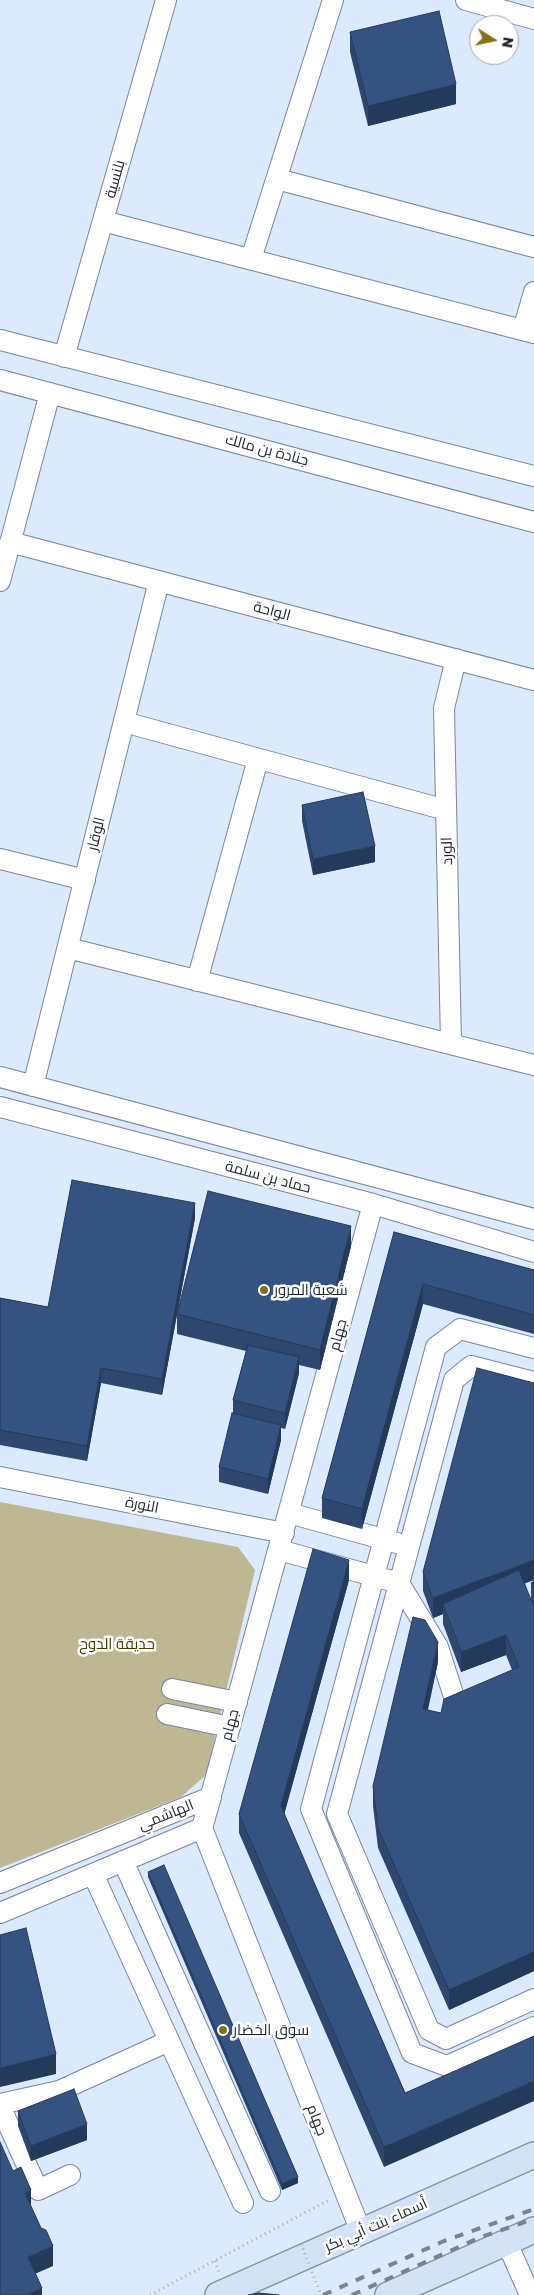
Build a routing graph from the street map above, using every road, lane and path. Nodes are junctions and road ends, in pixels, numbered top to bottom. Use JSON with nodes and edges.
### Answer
{"nodes":[{"id":1,"x":166,"y":0,"type":"edge"},
{"id":2,"x":333,"y":0,"type":"edge"},
{"id":3,"x":466,"y":0,"type":"edge"},
{"id":4,"x":534,"y":19,"type":"edge"},
{"id":5,"x":276,"y":179,"type":"junction"},
{"id":6,"x":103,"y":221,"type":"junction"},
{"id":7,"x":534,"y":247,"type":"edge"},
{"id":8,"x":251,"y":260,"type":"junction"},
{"id":9,"x":534,"y":292,"type":"edge"},
{"id":10,"x":528,"y":332,"type":"edge"},
{"id":11,"x":0,"y":340,"type":"edge"},
{"id":12,"x":64,"y":357,"type":"junction"},
{"id":13,"x":0,"y":380,"type":"edge"},
{"id":14,"x":50,"y":392,"type":"junction"},
{"id":15,"x":534,"y":476,"type":"edge"},
{"id":16,"x":534,"y":522,"type":"edge"},
{"id":17,"x":10,"y":542,"type":"junction"},
{"id":18,"x":0,"y":580,"type":"edge"},
{"id":19,"x":159,"y":581,"type":"junction"},
{"id":20,"x":456,"y":659,"type":"junction"},
{"id":21,"x":534,"y":680,"type":"edge"},
{"id":22,"x":124,"y":722,"type":"junction"},
{"id":23,"x":258,"y":758,"type":"junction"},
{"id":24,"x":446,"y":810,"type":"junction"},
{"id":25,"x":0,"y":859,"type":"edge"},
{"id":26,"x":85,"y":880,"type":"junction"},
{"id":27,"x":68,"y":948,"type":"junction"},
{"id":28,"x":198,"y":981,"type":"junction"},
{"id":29,"x":451,"y":1044,"type":"junction"},
{"id":30,"x":534,"y":1065,"type":"edge"},
{"id":31,"x":0,"y":1077,"type":"edge"},
{"id":32,"x":33,"y":1086,"type":"junction"},
{"id":33,"x":0,"y":1107,"type":"edge"},
{"id":34,"x":373,"y":1204,"type":"junction"},
{"id":35,"x":534,"y":1219,"type":"edge"},
{"id":36,"x":534,"y":1252,"type":"edge"},
{"id":37,"x":534,"y":1348,"type":"edge"},
{"id":38,"x":534,"y":1382,"type":"edge"},
{"id":39,"x":0,"y":1477,"type":"edge"},
{"id":40,"x":289,"y":1513,"type":"junction"},
{"id":41,"x":384,"y":1540,"type":"junction"},
{"id":42,"x":281,"y":1542,"type":"junction"},
{"id":43,"x":409,"y":1547,"type":"junction"},
{"id":44,"x":374,"y":1576,"type":"junction"},
{"id":45,"x":399,"y":1583,"type":"junction"},
{"id":46,"x":172,"y":1689,"type":"dead end"},
{"id":47,"x":237,"y":1702,"type":"junction"},
{"id":48,"x":456,"y":1703,"type":"edge"},
{"id":49,"x":167,"y":1714,"type":"dead end"},
{"id":50,"x":230,"y":1727,"type":"junction"},
{"id":51,"x":202,"y":1828,"type":"junction"},
{"id":52,"x":123,"y":1861,"type":"junction"},
{"id":53,"x":93,"y":1874,"type":"junction"},
{"id":54,"x":0,"y":1883,"type":"edge"},
{"id":55,"x":0,"y":1913,"type":"edge"},
{"id":56,"x":534,"y":1999,"type":"edge"},
{"id":57,"x":534,"y":2027,"type":"edge"},
{"id":58,"x":169,"y":2041,"type":"junction"},
{"id":59,"x":0,"y":2105,"type":"edge"},
{"id":60,"x":534,"y":2155,"type":"edge"},
{"id":61,"x":70,"y":2176,"type":"dead end"},
{"id":62,"x":270,"y":2191,"type":"dead end"},
{"id":63,"x":345,"y":2192,"type":"junction"},
{"id":64,"x":243,"y":2203,"type":"dead end"},
{"id":65,"x":534,"y":2230,"type":"edge"},
{"id":66,"x":361,"y":2232,"type":"junction"},
{"id":67,"x":507,"y":2242,"type":"junction"},
{"id":68,"x":301,"y":2244,"type":"dead end"},
{"id":69,"x":150,"y":2295,"type":"edge"},
{"id":70,"x":218,"y":2295,"type":"edge"},
{"id":71,"x":321,"y":2295,"type":"edge"},
{"id":72,"x":388,"y":2295,"type":"edge"},
{"id":73,"x":530,"y":2295,"type":"edge"}],
"edges":[{"from":1,"to":6,"type":"street","name":"بلنسية"},
{"from":2,"to":5,"type":"street"},
{"from":3,"to":4,"type":"street"},
{"from":5,"to":7,"type":"street"},
{"from":5,"to":8,"type":"street"},
{"from":6,"to":8,"type":"street"},
{"from":6,"to":12,"type":"street","name":"بلنسية"},
{"from":8,"to":10,"type":"street"},
{"from":9,"to":10,"type":"street"},
{"from":11,"to":12,"type":"street"},
{"from":12,"to":15,"type":"street"},
{"from":13,"to":14,"type":"street","name":"جنادة بن مالك"},
{"from":14,"to":16,"type":"street","name":"جنادة بن مالك"},
{"from":14,"to":17,"type":"street"},
{"from":17,"to":18,"type":"street"},
{"from":17,"to":19,"type":"street","name":"الواحة"},
{"from":19,"to":20,"type":"street","name":"الواحة"},
{"from":19,"to":22,"type":"street","name":"الوقار"},
{"from":20,"to":21,"type":"street","name":"الواحة"},
{"from":20,"to":24,"type":"street","name":"الورد"},
{"from":22,"to":23,"type":"street"},
{"from":22,"to":26,"type":"street","name":"الوقار"},
{"from":23,"to":24,"type":"street"},
{"from":23,"to":28,"type":"street"},
{"from":24,"to":29,"type":"street","name":"الورد"},
{"from":25,"to":26,"type":"street"},
{"from":26,"to":27,"type":"street","name":"الوقار"},
{"from":27,"to":28,"type":"street"},
{"from":27,"to":32,"type":"street","name":"الوقار"},
{"from":28,"to":29,"type":"street"},
{"from":29,"to":30,"type":"street"},
{"from":31,"to":32,"type":"street","name":"حماد بن سلمة"},
{"from":32,"to":35,"type":"street","name":"حماد بن سلمة"},
{"from":33,"to":34,"type":"street","name":"حماد بن سلمة"},
{"from":34,"to":36,"type":"street","name":"حماد بن سلمة"},
{"from":34,"to":40,"type":"street","name":"جهام"},
{"from":37,"to":41,"type":"street"},
{"from":38,"to":43,"type":"street"},
{"from":39,"to":42,"type":"street","name":"النورة"},
{"from":40,"to":41,"type":"street"},
{"from":40,"to":42,"type":"street","name":"جهام"},
{"from":41,"to":43,"type":"street"},
{"from":41,"to":44,"type":"street"},
{"from":42,"to":44,"type":"street","name":"النورة"},
{"from":42,"to":47,"type":"street","name":"جهام"},
{"from":43,"to":45,"type":"street"},
{"from":44,"to":45,"type":"street","name":"النورة"},
{"from":44,"to":57,"type":"street"},
{"from":45,"to":48,"type":"street"},
{"from":45,"to":56,"type":"street"},
{"from":46,"to":47,"type":"street"},
{"from":47,"to":50,"type":"street","name":"جهام"},
{"from":49,"to":50,"type":"street"},
{"from":50,"to":51,"type":"street","name":"جهام"},
{"from":51,"to":52,"type":"street","name":"الهاشمي"},
{"from":51,"to":54,"type":"street","name":"الهاشمي"},
{"from":51,"to":63,"type":"street","name":"جهام"},
{"from":52,"to":53,"type":"street","name":"الهاشمي"},
{"from":52,"to":62,"type":"street"},
{"from":53,"to":55,"type":"street","name":"الهاشمي"},
{"from":53,"to":58,"type":"street"},
{"from":58,"to":59,"type":"street"},
{"from":58,"to":64,"type":"street"},
{"from":59,"to":61,"type":"street"},
{"from":60,"to":66,"type":"main road","name":"أسماء بنت أبي بكر"},
{"from":63,"to":66,"type":"street","name":"جهام"},
{"from":63,"to":69,"type":"path"},
{"from":65,"to":67,"type":"main road"},
{"from":66,"to":70,"type":"main road","name":"أسماء بنت أبي بكر"},
{"from":67,"to":72,"type":"main road"},
{"from":67,"to":73,"type":"street"},
{"from":68,"to":71,"type":"path","bridge":true}]}
